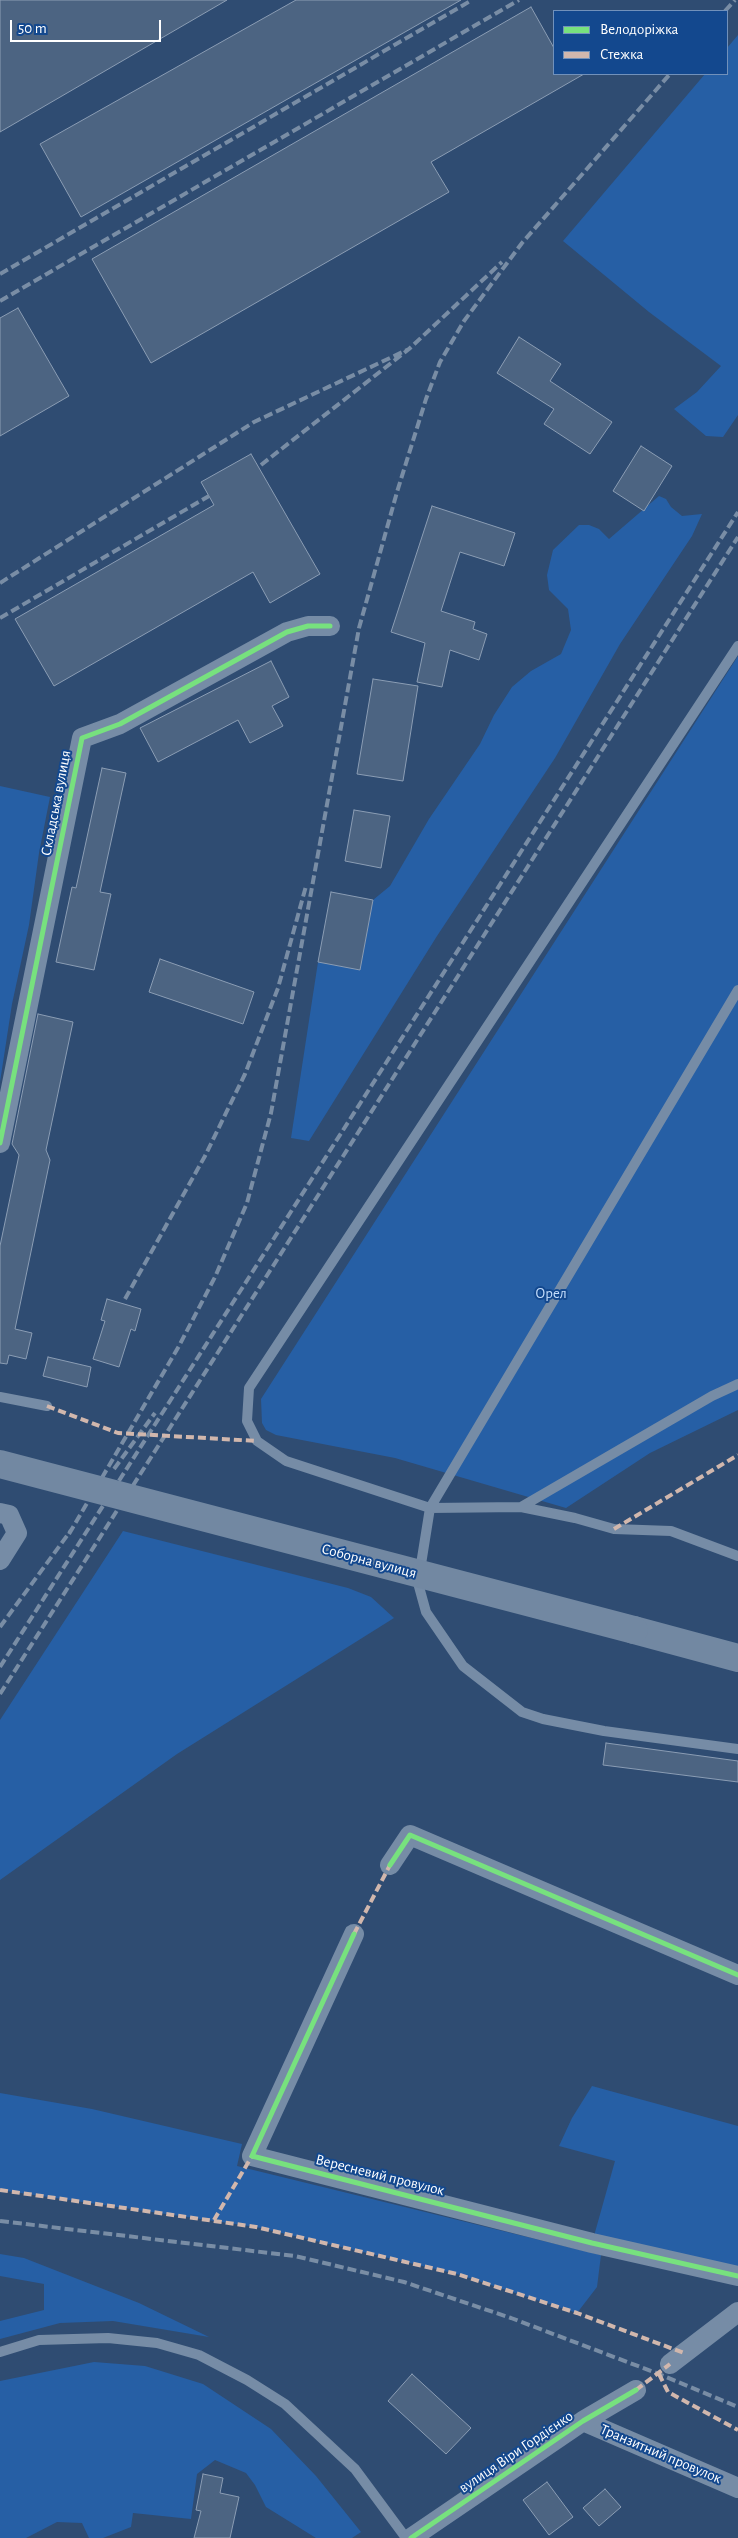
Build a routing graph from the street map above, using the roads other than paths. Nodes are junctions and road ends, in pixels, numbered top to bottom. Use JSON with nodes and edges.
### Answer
{"nodes":[{"id":1,"x":330,"y":626,"type":"dead end"},
{"id":2,"x":738,"y":646,"type":"edge"},
{"id":3,"x":738,"y":990,"type":"edge"},
{"id":4,"x":0,"y":1142,"type":"edge"},
{"id":5,"x":738,"y":1384,"type":"edge"},
{"id":6,"x":0,"y":1397,"type":"edge"},
{"id":7,"x":47,"y":1406,"type":"dead end"},
{"id":8,"x":0,"y":1464,"type":"edge"},
{"id":9,"x":521,"y":1506,"type":"junction"},
{"id":10,"x":430,"y":1508,"type":"junction"},
{"id":11,"x":0,"y":1512,"type":"edge"},
{"id":12,"x":738,"y":1556,"type":"edge"},
{"id":13,"x":0,"y":1560,"type":"edge"},
{"id":14,"x":738,"y":1658,"type":"edge"},
{"id":15,"x":738,"y":1749,"type":"edge"},
{"id":16,"x":390,"y":1865,"type":"dead end"},
{"id":17,"x":354,"y":1934,"type":"dead end"},
{"id":18,"x":738,"y":1975,"type":"edge"},
{"id":19,"x":738,"y":2276,"type":"edge"},
{"id":20,"x":738,"y":2312,"type":"edge"},
{"id":21,"x":0,"y":2352,"type":"edge"},
{"id":22,"x":670,"y":2364,"type":"dead end"},
{"id":23,"x":636,"y":2390,"type":"dead end"},
{"id":24,"x":583,"y":2421,"type":"junction"},
{"id":25,"x":738,"y":2488,"type":"edge"},
{"id":26,"x":406,"y":2538,"type":"edge"},
{"id":27,"x":411,"y":2538,"type":"edge"}],
"edges":[{"from":1,"to":4,"type":"street","name":"Складська вулиця"},
{"from":2,"to":10,"type":"lane"},
{"from":3,"to":10,"type":"lane"},
{"from":5,"to":9,"type":"lane"},
{"from":6,"to":7,"type":"lane"},
{"from":8,"to":14,"type":"main road","name":"Соборна вулиця","bridge":true},
{"from":9,"to":10,"type":"lane"},
{"from":9,"to":12,"type":"lane"},
{"from":10,"to":15,"type":"lane"},
{"from":11,"to":13,"type":"street"},
{"from":16,"to":18,"type":"street"},
{"from":17,"to":19,"type":"street","name":"Вересневий провулок"},
{"from":20,"to":22,"type":"street"},
{"from":21,"to":26,"type":"lane"},
{"from":23,"to":24,"type":"street","name":"вулиця Віри Гордієнко"},
{"from":24,"to":25,"type":"street","name":"Транзитний провулок"},
{"from":24,"to":27,"type":"street","name":"вулиця Віри Гордієнко"}]}
